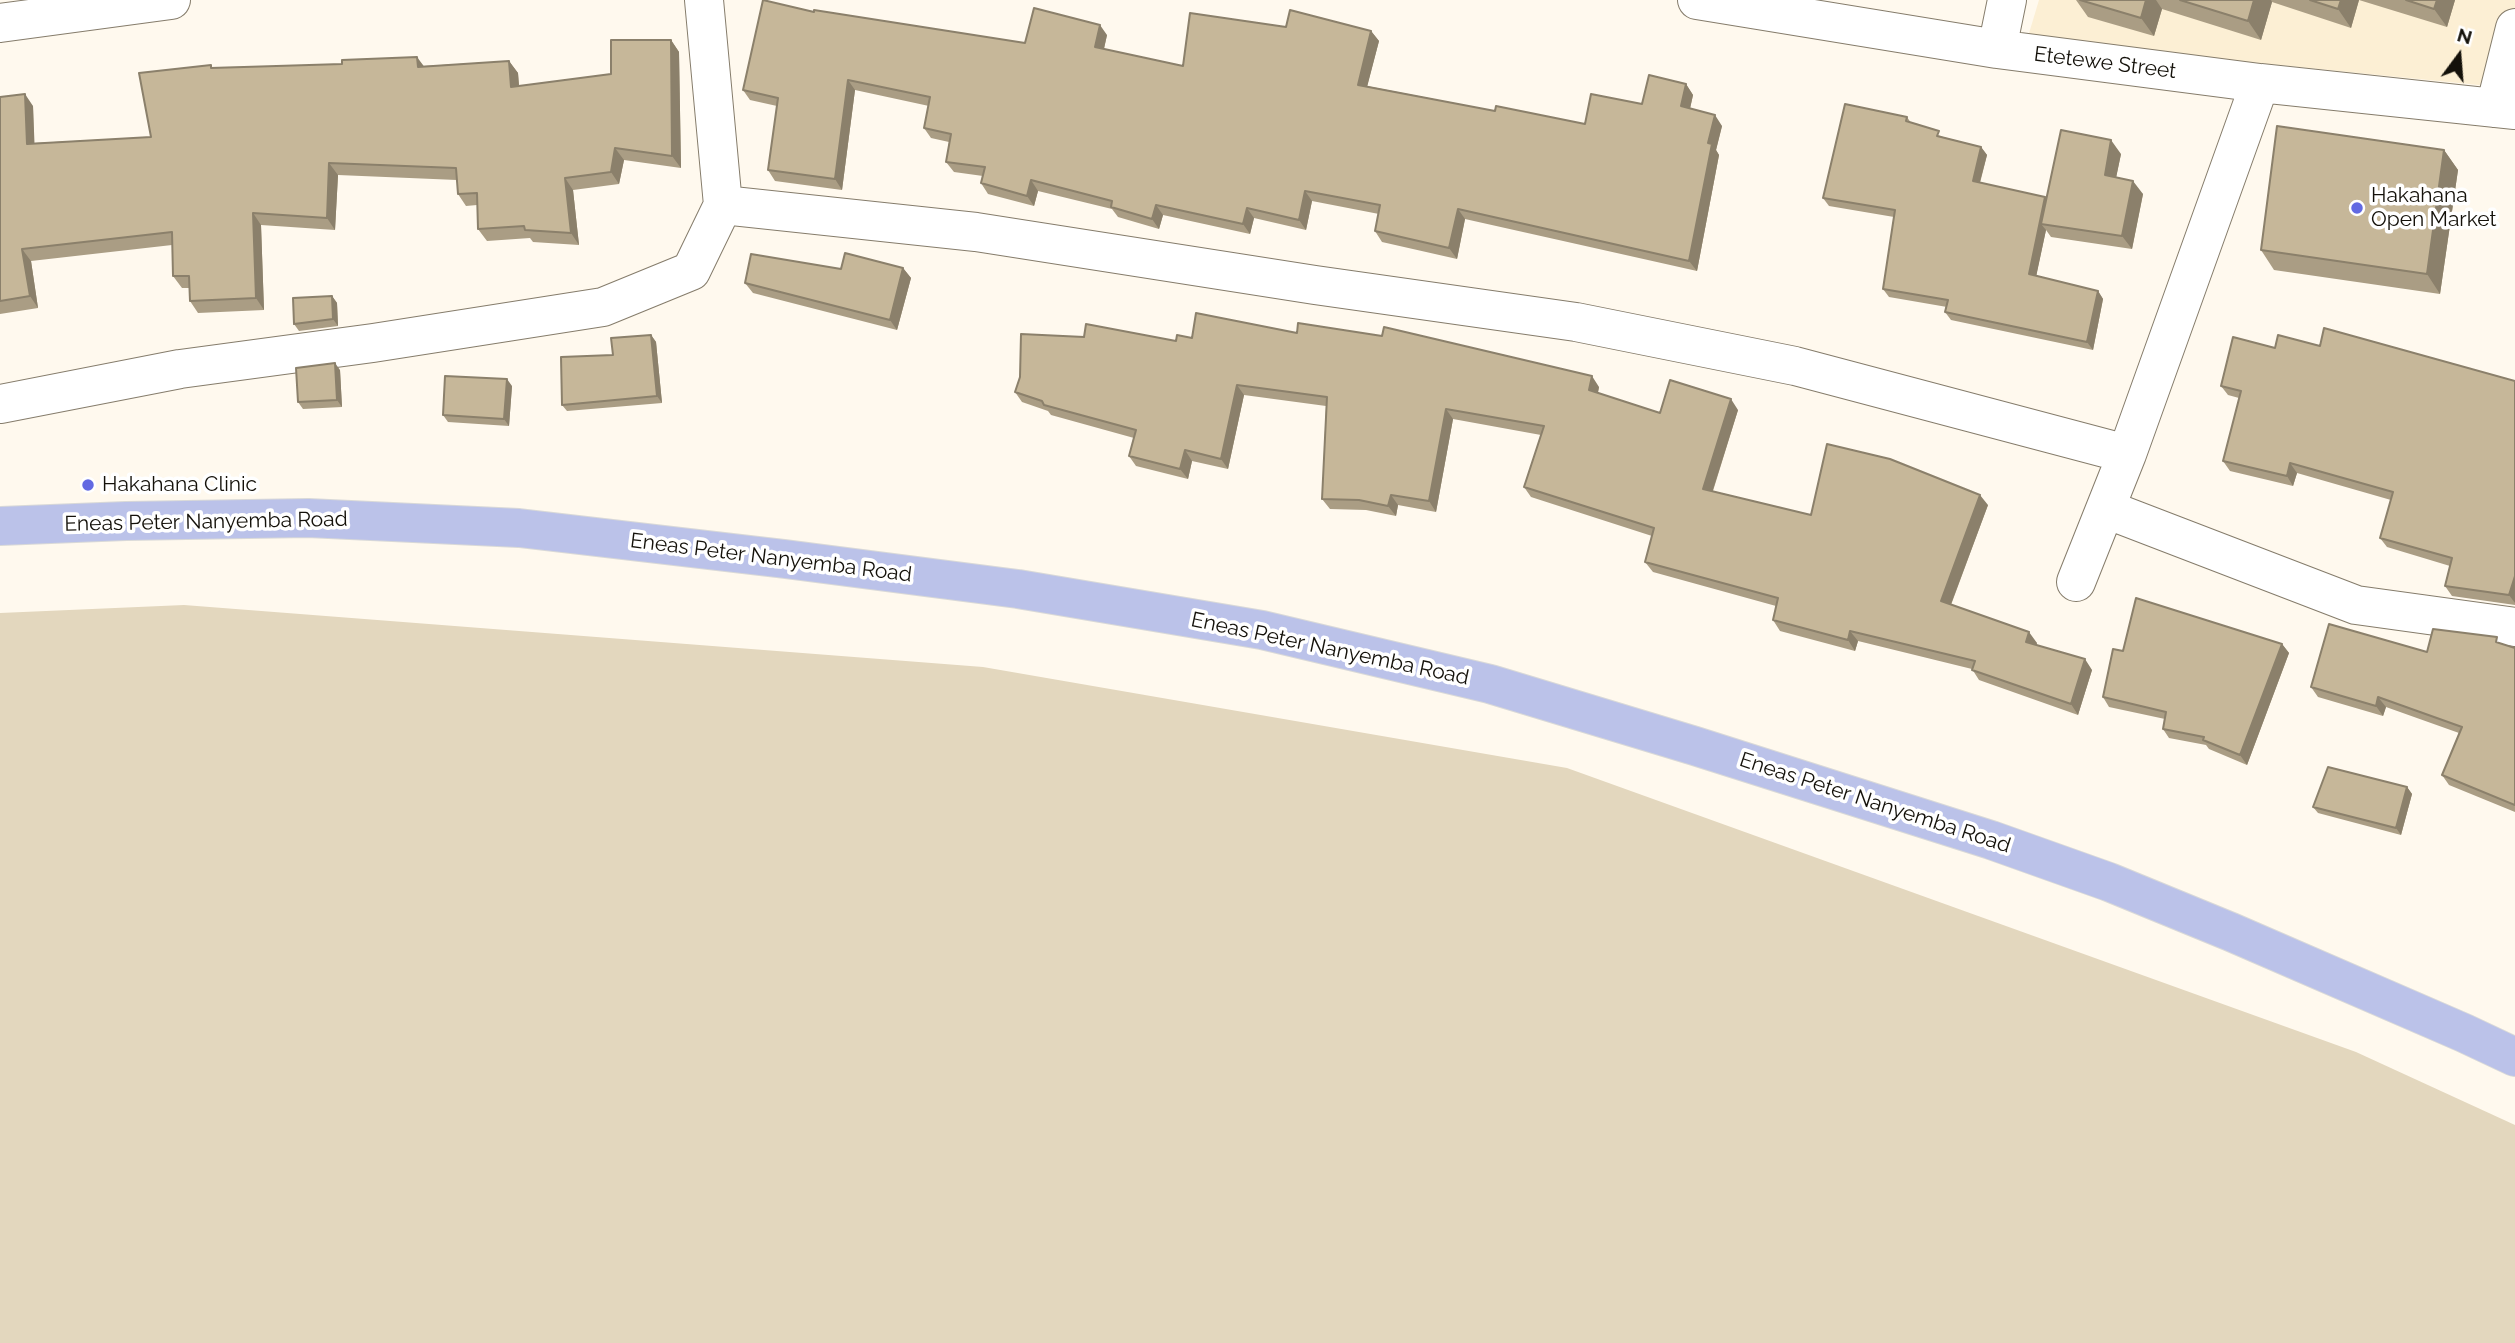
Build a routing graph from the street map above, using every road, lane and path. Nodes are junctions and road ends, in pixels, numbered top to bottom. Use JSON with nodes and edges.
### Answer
{"nodes":[{"id":1,"x":171,"y":0,"type":"edge"},
{"id":2,"x":704,"y":0,"type":"edge"},
{"id":3,"x":1697,"y":0,"type":"edge"},
{"id":4,"x":2007,"y":0,"type":"edge"},
{"id":5,"x":0,"y":23,"type":"edge"},
{"id":6,"x":2515,"y":28,"type":"edge"},
{"id":7,"x":1997,"y":49,"type":"junction"},
{"id":8,"x":2260,"y":83,"type":"junction"},
{"id":9,"x":2505,"y":109,"type":"edge"},
{"id":10,"x":723,"y":205,"type":"junction"},
{"id":11,"x":0,"y":404,"type":"edge"},
{"id":12,"x":2127,"y":454,"type":"junction"},
{"id":13,"x":2106,"y":509,"type":"junction"},
{"id":14,"x":0,"y":526,"type":"edge"},
{"id":15,"x":2076,"y":582,"type":"dead end"},
{"id":16,"x":2515,"y":627,"type":"edge"},
{"id":17,"x":2515,"y":1057,"type":"edge"}],
"edges":[{"from":1,"to":5,"type":"street"},
{"from":2,"to":10,"type":"street"},
{"from":3,"to":7,"type":"street","name":"Etetewe Street"},
{"from":4,"to":7,"type":"street"},
{"from":6,"to":9,"type":"street"},
{"from":7,"to":8,"type":"street","name":"Etetewe Street"},
{"from":8,"to":9,"type":"street","name":"Etetewe Street"},
{"from":8,"to":12,"type":"street"},
{"from":10,"to":11,"type":"street"},
{"from":10,"to":12,"type":"street"},
{"from":12,"to":13,"type":"street"},
{"from":13,"to":15,"type":"street"},
{"from":13,"to":16,"type":"street"},
{"from":14,"to":17,"type":"main road","name":"Eneas Peter Nanyemba Road"}]}
